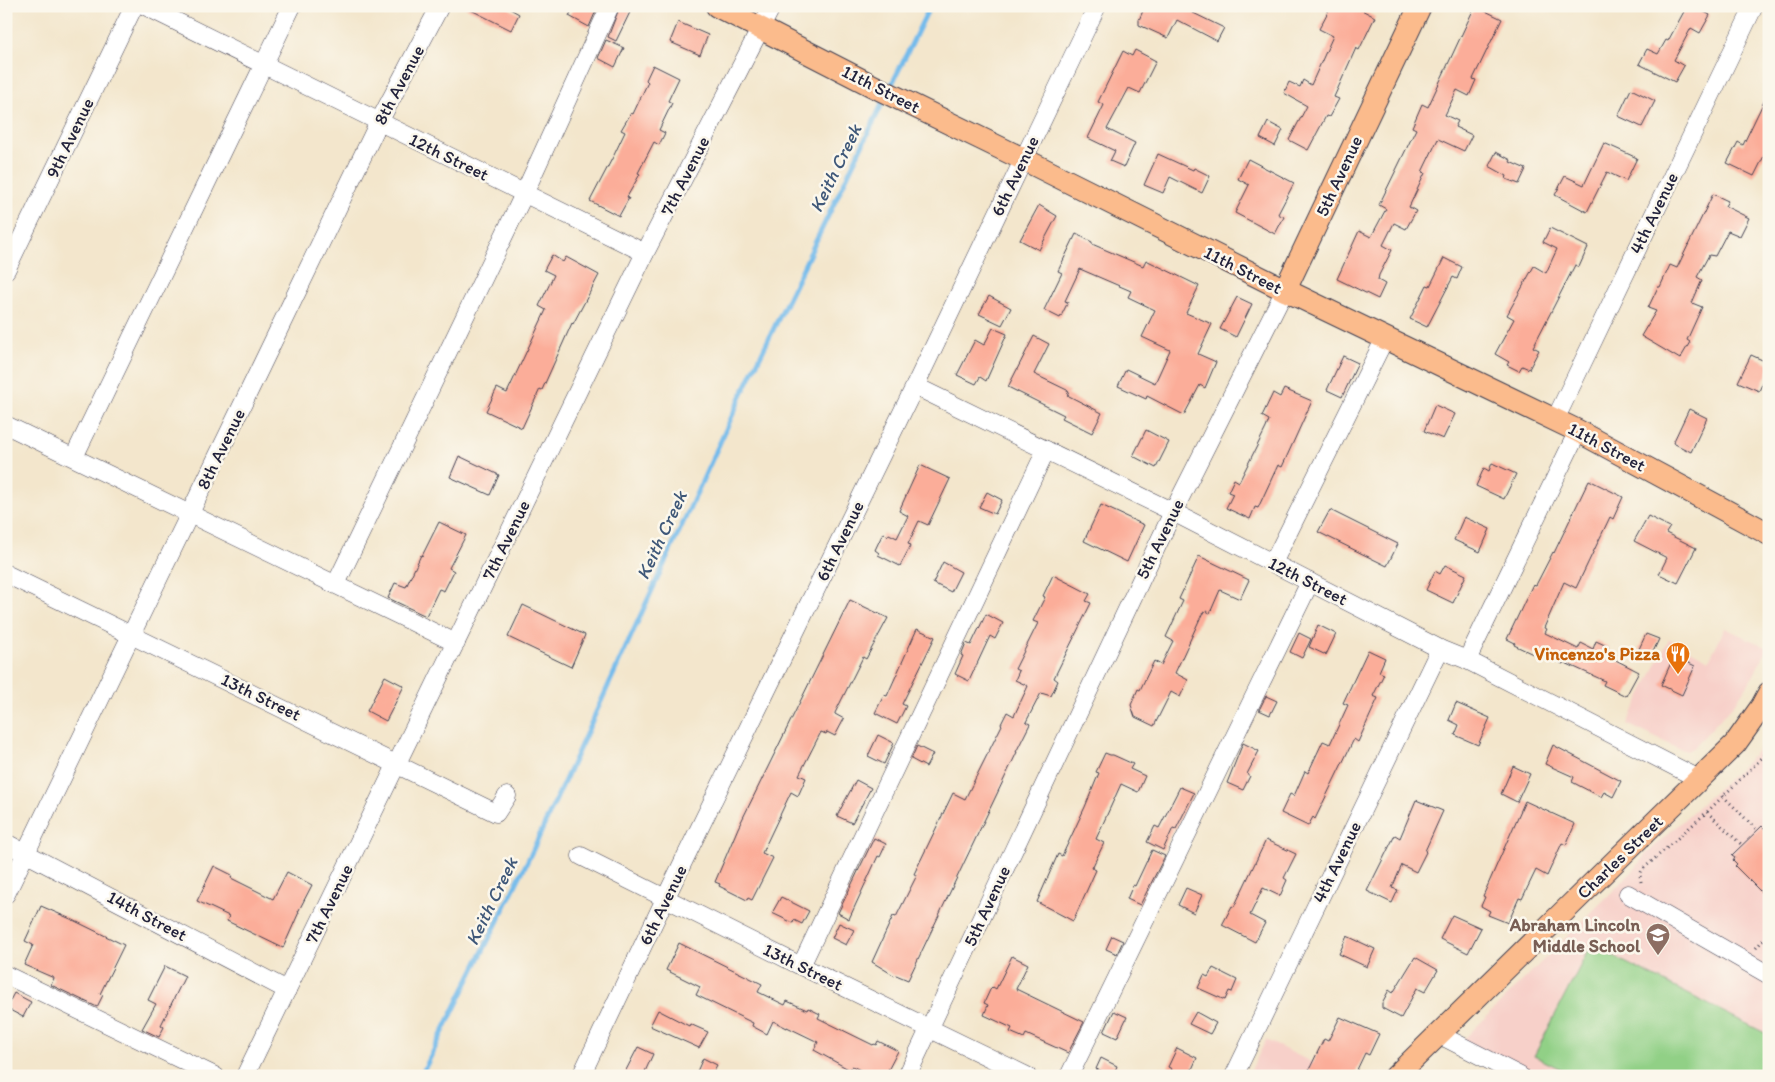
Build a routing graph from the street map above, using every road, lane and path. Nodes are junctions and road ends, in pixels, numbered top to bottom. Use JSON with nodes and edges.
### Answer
{"nodes":[{"id":1,"x":134,"y":6,"type":"edge"},
{"id":2,"x":145,"y":6,"type":"edge"},
{"id":3,"x":292,"y":6,"type":"edge"},
{"id":4,"x":440,"y":6,"type":"edge"},
{"id":5,"x":610,"y":6,"type":"edge"},
{"id":6,"x":717,"y":6,"type":"edge"},
{"id":7,"x":772,"y":6,"type":"edge"},
{"id":8,"x":1097,"y":6,"type":"edge"},
{"id":9,"x":1420,"y":6,"type":"edge"},
{"id":10,"x":1754,"y":6,"type":"edge"},
{"id":11,"x":762,"y":28,"type":"junction"},
{"id":12,"x":263,"y":65,"type":"junction"},
{"id":13,"x":379,"y":122,"type":"junction"},
{"id":14,"x":1023,"y":159,"type":"junction"},
{"id":15,"x":524,"y":194,"type":"junction"},
{"id":16,"x":645,"y":254,"type":"junction"},
{"id":17,"x":6,"y":270,"type":"edge"},
{"id":18,"x":1285,"y":290,"type":"junction"},
{"id":19,"x":1385,"y":338,"type":"junction"},
{"id":20,"x":916,"y":386,"type":"junction"},
{"id":21,"x":1555,"y":420,"type":"junction"},
{"id":22,"x":6,"y":425,"type":"edge"},
{"id":23,"x":1578,"y":432,"type":"junction"},
{"id":24,"x":1046,"y":450,"type":"junction"},
{"id":25,"x":74,"y":458,"type":"junction"},
{"id":26,"x":1173,"y":512,"type":"junction"},
{"id":27,"x":190,"y":513,"type":"junction"},
{"id":28,"x":1769,"y":534,"type":"edge"},
{"id":29,"x":1272,"y":563,"type":"junction"},
{"id":30,"x":6,"y":574,"type":"edge"},
{"id":31,"x":1310,"y":582,"type":"junction"},
{"id":32,"x":336,"y":584,"type":"junction"},
{"id":33,"x":131,"y":635,"type":"junction"},
{"id":34,"x":456,"y":643,"type":"junction"},
{"id":35,"x":1440,"y":649,"type":"junction"},
{"id":36,"x":1467,"y":660,"type":"junction"},
{"id":37,"x":1769,"y":693,"type":"edge"},
{"id":38,"x":1769,"y":751,"type":"edge"},
{"id":39,"x":397,"y":764,"type":"junction"},
{"id":40,"x":1699,"y":779,"type":"junction"},
{"id":41,"x":507,"y":796,"type":"dead end"},
{"id":42,"x":1723,"y":796,"type":"junction"},
{"id":43,"x":1707,"y":812,"type":"junction"},
{"id":44,"x":1757,"y":830,"type":"dead end"},
{"id":45,"x":6,"y":843,"type":"edge"},
{"id":46,"x":1742,"y":845,"type":"dead end"},
{"id":47,"x":26,"y":852,"type":"junction"},
{"id":48,"x":581,"y":856,"type":"dead end"},
{"id":49,"x":1646,"y":887,"type":"dead end"},
{"id":50,"x":6,"y":894,"type":"edge"},
{"id":51,"x":1628,"y":894,"type":"dead end"},
{"id":52,"x":665,"y":899,"type":"junction"},
{"id":53,"x":1769,"y":934,"type":"edge"},
{"id":54,"x":1762,"y":952,"type":"dead end"},
{"id":55,"x":801,"y":966,"type":"junction"},
{"id":56,"x":6,"y":975,"type":"edge"},
{"id":57,"x":1769,"y":975,"type":"edge"},
{"id":58,"x":287,"y":990,"type":"junction"},
{"id":59,"x":929,"y":1029,"type":"junction"},
{"id":60,"x":1438,"y":1034,"type":"junction"},
{"id":61,"x":215,"y":1076,"type":"edge"},
{"id":62,"x":245,"y":1076,"type":"edge"},
{"id":63,"x":581,"y":1076,"type":"edge"},
{"id":64,"x":907,"y":1076,"type":"edge"},
{"id":65,"x":1027,"y":1076,"type":"edge"},
{"id":66,"x":1069,"y":1076,"type":"edge"},
{"id":67,"x":1234,"y":1076,"type":"edge"},
{"id":68,"x":1396,"y":1076,"type":"edge"},
{"id":69,"x":1520,"y":1076,"type":"edge"}],
"edges":[{"from":1,"to":17,"type":"street","name":"9th Avenue"},
{"from":2,"to":12,"type":"street","name":"12th Street"},
{"from":3,"to":12,"type":"street"},
{"from":4,"to":13,"type":"street","name":"8th Avenue"},
{"from":5,"to":15,"type":"street"},
{"from":6,"to":11,"type":"main road","name":"11th Street"},
{"from":7,"to":11,"type":"street","name":"7th Avenue"},
{"from":8,"to":14,"type":"street","name":"6th Avenue"},
{"from":9,"to":18,"type":"main road","name":"5th Avenue"},
{"from":10,"to":21,"type":"street","name":"4th Avenue"},
{"from":11,"to":14,"type":"main road","name":"11th Street"},
{"from":11,"to":16,"type":"street","name":"7th Avenue"},
{"from":12,"to":13,"type":"street","name":"12th Street"},
{"from":12,"to":25,"type":"street"},
{"from":13,"to":15,"type":"street","name":"12th Street"},
{"from":13,"to":27,"type":"street","name":"8th Avenue"},
{"from":14,"to":18,"type":"main road","name":"11th Street"},
{"from":14,"to":20,"type":"street","name":"6th Avenue"},
{"from":15,"to":16,"type":"street","name":"12th Street"},
{"from":15,"to":32,"type":"street"},
{"from":16,"to":34,"type":"street","name":"7th Avenue"},
{"from":18,"to":19,"type":"main road","name":"11th Street"},
{"from":18,"to":26,"type":"street","name":"5th Avenue"},
{"from":19,"to":21,"type":"main road","name":"11th Street"},
{"from":19,"to":29,"type":"street"},
{"from":20,"to":24,"type":"street","name":"12th Street"},
{"from":20,"to":52,"type":"street","name":"6th Avenue"},
{"from":21,"to":23,"type":"main road","name":"11th Street"},
{"from":22,"to":25,"type":"street"},
{"from":23,"to":28,"type":"main road","name":"11th Street"},
{"from":23,"to":36,"type":"street"},
{"from":24,"to":26,"type":"street","name":"12th Street"},
{"from":24,"to":55,"type":"street"},
{"from":25,"to":27,"type":"street"},
{"from":26,"to":29,"type":"street","name":"12th Street"},
{"from":26,"to":59,"type":"street","name":"5th Avenue"},
{"from":27,"to":32,"type":"street"},
{"from":27,"to":33,"type":"street","name":"8th Avenue"},
{"from":29,"to":31,"type":"street","name":"12th Street"},
{"from":30,"to":33,"type":"street","name":"13th Street"},
{"from":31,"to":35,"type":"street","name":"12th Street"},
{"from":31,"to":66,"type":"street"},
{"from":32,"to":34,"type":"street"},
{"from":33,"to":39,"type":"street","name":"13th Street"},
{"from":33,"to":47,"type":"street","name":"8th Avenue"},
{"from":34,"to":39,"type":"street","name":"7th Avenue"},
{"from":35,"to":36,"type":"street","name":"12th Street"},
{"from":35,"to":67,"type":"street","name":"4th Avenue"},
{"from":36,"to":40,"type":"street","name":"12th Street"},
{"from":37,"to":40,"type":"main road","name":"Charles Street"},
{"from":38,"to":42,"type":"path"},
{"from":39,"to":41,"type":"street","name":"13th Street"},
{"from":39,"to":58,"type":"street","name":"7th Avenue"},
{"from":40,"to":60,"type":"main road","name":"Charles Street"},
{"from":42,"to":43,"type":"path"},
{"from":42,"to":44,"type":"path"},
{"from":43,"to":46,"type":"path"},
{"from":43,"to":49,"type":"path"},
{"from":45,"to":47,"type":"street","name":"14th Street"},
{"from":47,"to":50,"type":"street","name":"8th Avenue"},
{"from":47,"to":58,"type":"street","name":"14th Street"},
{"from":48,"to":52,"type":"street","name":"13th Street"},
{"from":51,"to":57,"type":"street"},
{"from":52,"to":55,"type":"street","name":"13th Street"},
{"from":52,"to":63,"type":"street","name":"6th Avenue"},
{"from":53,"to":54,"type":"path"},
{"from":55,"to":59,"type":"street","name":"13th Street"},
{"from":56,"to":61,"type":"street"},
{"from":58,"to":62,"type":"street","name":"7th Avenue"},
{"from":59,"to":64,"type":"street","name":"5th Avenue"},
{"from":59,"to":65,"type":"street","name":"13th Street"},
{"from":60,"to":68,"type":"main road","name":"Charles Street"},
{"from":60,"to":69,"type":"street"}]}
